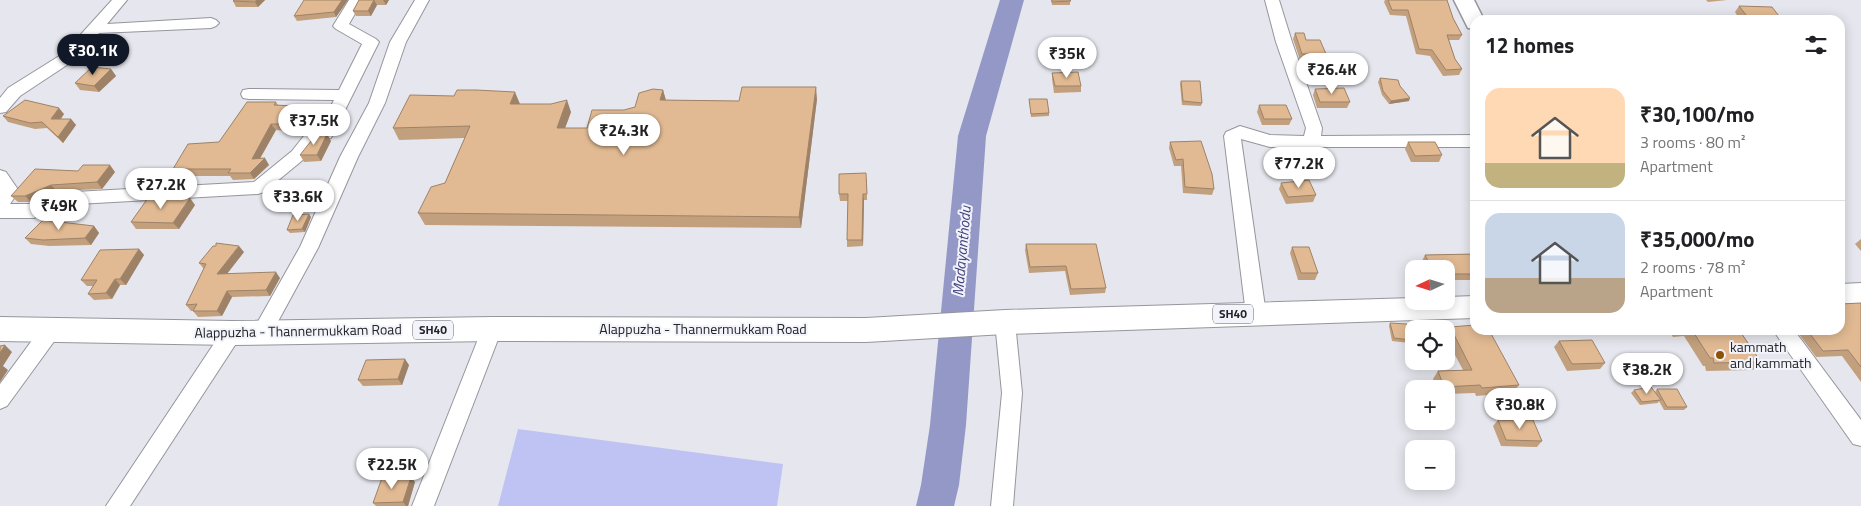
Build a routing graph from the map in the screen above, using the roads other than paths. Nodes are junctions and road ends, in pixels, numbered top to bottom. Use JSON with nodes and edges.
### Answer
{"nodes":[{"id":1,"x":120,"y":0,"type":"edge"},
{"id":2,"x":356,"y":0,"type":"edge"},
{"id":3,"x":422,"y":0,"type":"edge"},
{"id":4,"x":1272,"y":0,"type":"edge"},
{"id":5,"x":1464,"y":0,"type":"edge"},
{"id":6,"x":1471,"y":15,"type":"edge"},
{"id":7,"x":212,"y":22,"type":"dead end"},
{"id":8,"x":94,"y":29,"type":"junction"},
{"id":9,"x":249,"y":94,"type":"dead end"},
{"id":10,"x":344,"y":95,"type":"junction"},
{"id":11,"x":0,"y":108,"type":"edge"},
{"id":12,"x":1470,"y":141,"type":"edge"},
{"id":13,"x":1311,"y":142,"type":"junction"},
{"id":14,"x":0,"y":176,"type":"edge"},
{"id":15,"x":0,"y":206,"type":"edge"},
{"id":16,"x":0,"y":210,"type":"edge"},
{"id":17,"x":1861,"y":294,"type":"edge"},
{"id":18,"x":1845,"y":295,"type":"edge"},
{"id":19,"x":1470,"y":307,"type":"edge"},
{"id":20,"x":1256,"y":314,"type":"junction"},
{"id":21,"x":998,"y":322,"type":"junction"},
{"id":22,"x":0,"y":329,"type":"edge"},
{"id":23,"x":492,"y":329,"type":"junction"},
{"id":24,"x":51,"y":330,"type":"junction"},
{"id":25,"x":262,"y":332,"type":"junction"},
{"id":26,"x":232,"y":333,"type":"junction"},
{"id":27,"x":1786,"y":335,"type":"edge"},
{"id":28,"x":0,"y":400,"type":"edge"},
{"id":29,"x":1861,"y":436,"type":"edge"},
{"id":30,"x":117,"y":506,"type":"edge"},
{"id":31,"x":423,"y":506,"type":"edge"},
{"id":32,"x":1002,"y":506,"type":"edge"}],
"edges":[{"from":1,"to":8,"type":"street"},
{"from":2,"to":10,"type":"street"},
{"from":3,"to":25,"type":"street"},
{"from":4,"to":13,"type":"street"},
{"from":5,"to":6,"type":"main road"},
{"from":7,"to":8,"type":"street"},
{"from":8,"to":11,"type":"street"},
{"from":9,"to":10,"type":"street"},
{"from":10,"to":16,"type":"street"},
{"from":12,"to":13,"type":"street"},
{"from":13,"to":20,"type":"street"},
{"from":14,"to":15,"type":"street"},
{"from":17,"to":18,"type":"main road"},
{"from":19,"to":20,"type":"main road","number":"SH40"},
{"from":20,"to":21,"type":"main road","number":"SH40"},
{"from":21,"to":23,"type":"main road","name":"Alappuzha - Thannermukkam Road","number":"SH40"},
{"from":21,"to":32,"type":"street"},
{"from":22,"to":24,"type":"main road","name":"Alappuzha - Thannermukkam Road","number":"SH40"},
{"from":23,"to":25,"type":"main road","name":"Alappuzha - Thannermukkam Road","number":"SH40"},
{"from":23,"to":31,"type":"street"},
{"from":24,"to":26,"type":"main road","name":"Alappuzha - Thannermukkam Road","number":"SH40"},
{"from":24,"to":28,"type":"street"},
{"from":25,"to":26,"type":"main road","name":"Alappuzha - Thannermukkam Road","number":"SH40"},
{"from":26,"to":30,"type":"street"},
{"from":27,"to":29,"type":"street"}]}
